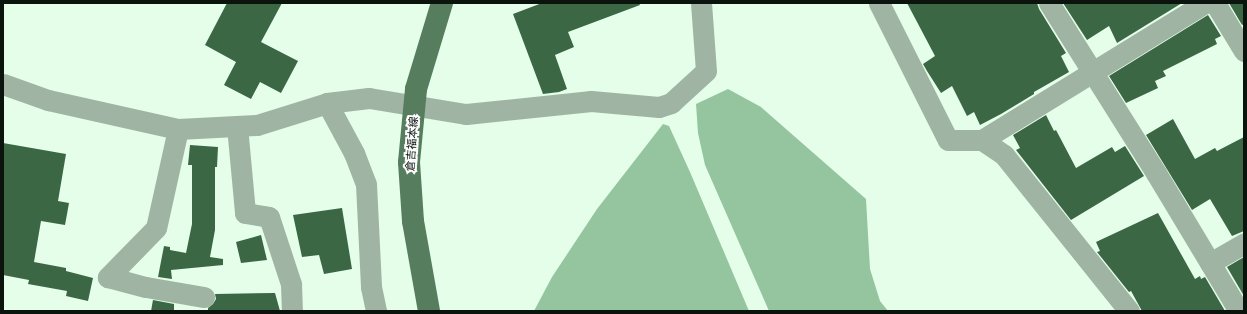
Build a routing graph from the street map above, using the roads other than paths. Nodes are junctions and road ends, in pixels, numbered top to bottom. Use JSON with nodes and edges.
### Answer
{"nodes":[{"id":1,"x":442,"y":3,"type":"edge"},
{"id":2,"x":701,"y":3,"type":"edge"},
{"id":3,"x":879,"y":3,"type":"edge"},
{"id":4,"x":1049,"y":3,"type":"edge"},
{"id":5,"x":1205,"y":3,"type":"edge"},
{"id":6,"x":1215,"y":3,"type":"edge"},
{"id":7,"x":1244,"y":51,"type":"edge"},
{"id":8,"x":1093,"y":72,"type":"junction"},
{"id":9,"x":3,"y":84,"type":"edge"},
{"id":10,"x":328,"y":103,"type":"junction"},
{"id":11,"x":237,"y":126,"type":"junction"},
{"id":12,"x":178,"y":129,"type":"junction"},
{"id":13,"x":982,"y":140,"type":"junction"},
{"id":14,"x":1244,"y":243,"type":"edge"},
{"id":15,"x":1210,"y":263,"type":"junction"},
{"id":16,"x":204,"y":297,"type":"dead end"},
{"id":17,"x":292,"y":311,"type":"edge"},
{"id":18,"x":376,"y":311,"type":"edge"},
{"id":19,"x":429,"y":311,"type":"edge"},
{"id":20,"x":1129,"y":311,"type":"edge"},
{"id":21,"x":1239,"y":311,"type":"edge"}],
"edges":[{"from":1,"to":19,"type":"main road","name":"倉吉福本線"},
{"from":2,"to":10,"type":"street"},
{"from":3,"to":13,"type":"street"},
{"from":4,"to":8,"type":"street"},
{"from":5,"to":8,"type":"street"},
{"from":6,"to":7,"type":"street"},
{"from":8,"to":13,"type":"street"},
{"from":8,"to":15,"type":"street"},
{"from":9,"to":12,"type":"street"},
{"from":10,"to":11,"type":"street"},
{"from":10,"to":18,"type":"street"},
{"from":11,"to":12,"type":"street"},
{"from":11,"to":17,"type":"street"},
{"from":12,"to":16,"type":"street"},
{"from":13,"to":20,"type":"street"},
{"from":14,"to":15,"type":"street"},
{"from":15,"to":21,"type":"street"}]}
